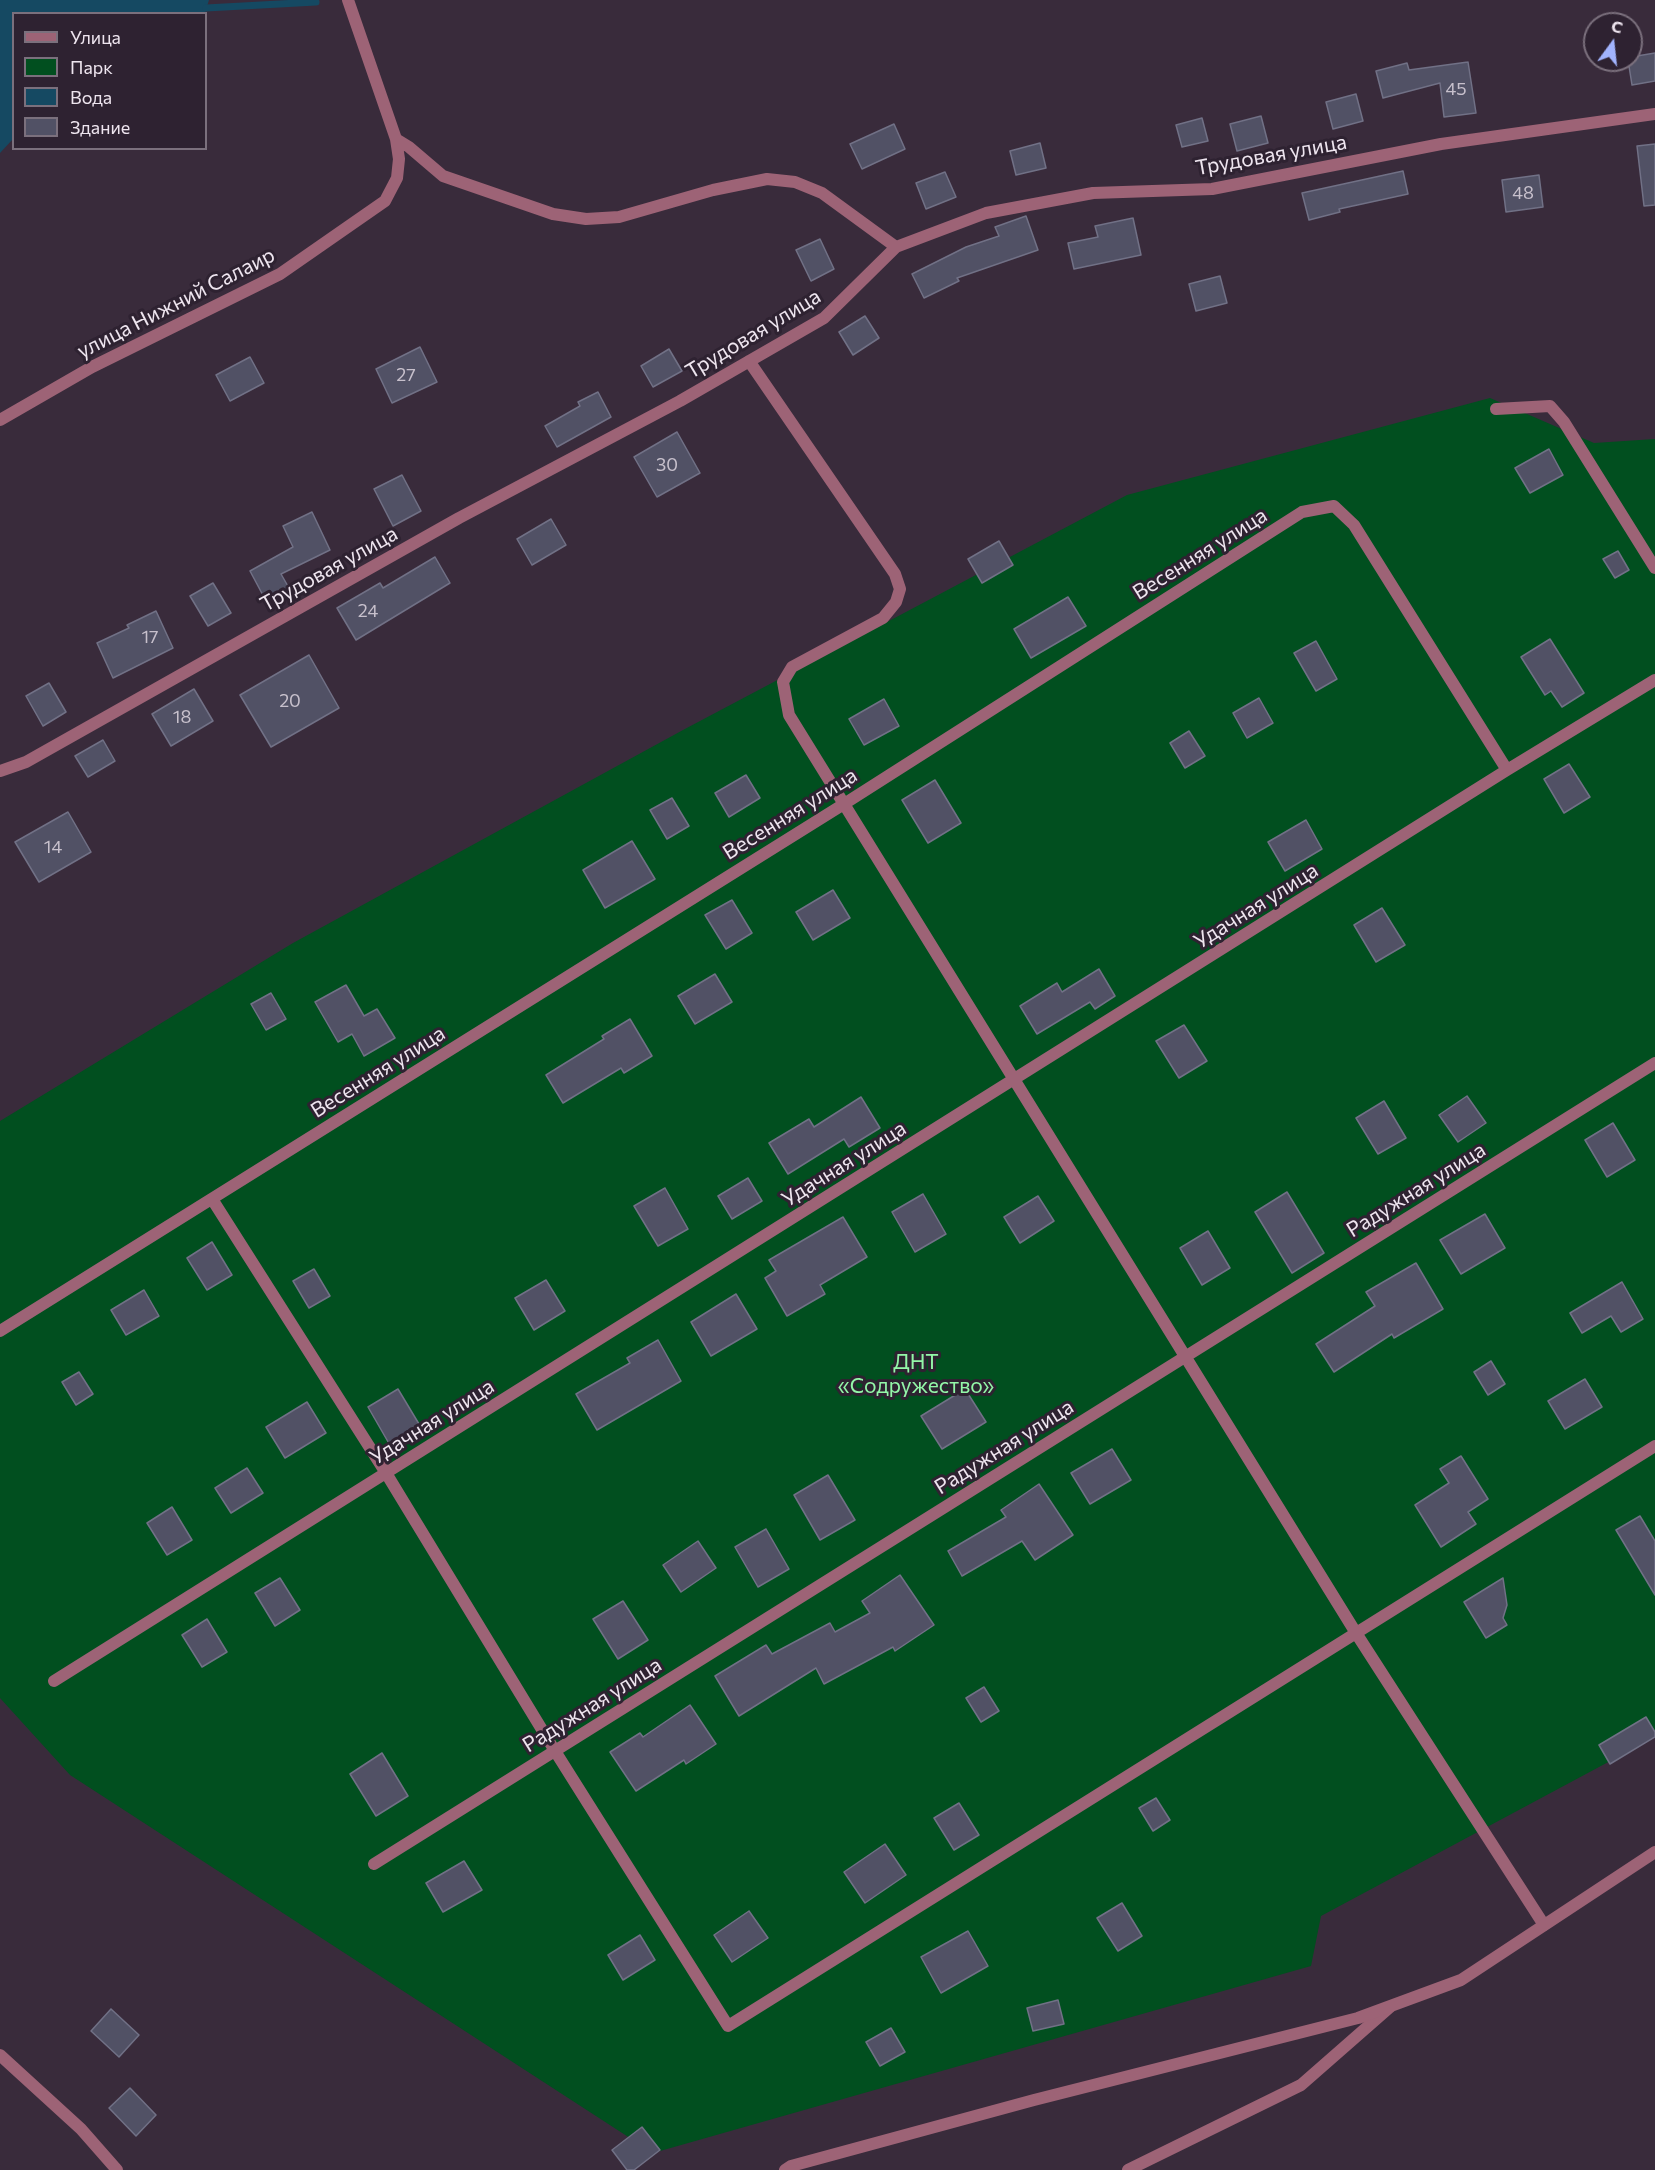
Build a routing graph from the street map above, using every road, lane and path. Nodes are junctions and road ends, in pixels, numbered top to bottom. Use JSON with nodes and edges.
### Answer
{"nodes":[{"id":1,"x":348,"y":0,"type":"edge"},
{"id":2,"x":1655,"y":114,"type":"edge"},
{"id":3,"x":396,"y":139,"type":"junction"},
{"id":4,"x":896,"y":247,"type":"junction"},
{"id":5,"x":749,"y":361,"type":"junction"},
{"id":6,"x":1496,"y":409,"type":"dead end"},
{"id":7,"x":0,"y":420,"type":"edge"},
{"id":8,"x":1655,"y":568,"type":"edge"},
{"id":9,"x":1655,"y":680,"type":"edge"},
{"id":10,"x":1507,"y":770,"type":"junction"},
{"id":11,"x":0,"y":771,"type":"edge"},
{"id":12,"x":844,"y":804,"type":"junction"},
{"id":13,"x":1655,"y":1063,"type":"edge"},
{"id":14,"x":1015,"y":1080,"type":"junction"},
{"id":15,"x":212,"y":1199,"type":"junction"},
{"id":16,"x":0,"y":1331,"type":"edge"},
{"id":17,"x":1186,"y":1357,"type":"junction"},
{"id":18,"x":1655,"y":1446,"type":"edge"},
{"id":19,"x":386,"y":1473,"type":"junction"},
{"id":20,"x":1356,"y":1633,"type":"junction"},
{"id":21,"x":54,"y":1681,"type":"dead end"},
{"id":22,"x":555,"y":1751,"type":"junction"},
{"id":23,"x":1655,"y":1852,"type":"edge"},
{"id":24,"x":374,"y":1864,"type":"dead end"},
{"id":25,"x":1544,"y":1925,"type":"junction"},
{"id":26,"x":1393,"y":2004,"type":"junction"},
{"id":27,"x":0,"y":2055,"type":"edge"},
{"id":28,"x":117,"y":2170,"type":"edge"},
{"id":29,"x":785,"y":2170,"type":"edge"},
{"id":30,"x":1128,"y":2170,"type":"edge"}],
"edges":[{"from":1,"to":3,"type":"street","name":"улица Нижний Салаир"},
{"from":2,"to":4,"type":"street","name":"Трудовая улица"},
{"from":3,"to":4,"type":"street"},
{"from":3,"to":7,"type":"street","name":"улица Нижний Салаир"},
{"from":4,"to":5,"type":"street","name":"Трудовая улица"},
{"from":5,"to":11,"type":"street","name":"Трудовая улица"},
{"from":5,"to":12,"type":"street"},
{"from":6,"to":8,"type":"street"},
{"from":9,"to":10,"type":"street","name":"Удачная улица"},
{"from":10,"to":12,"type":"street","name":"Весенняя улица"},
{"from":10,"to":14,"type":"street","name":"Удачная улица"},
{"from":12,"to":14,"type":"street"},
{"from":12,"to":15,"type":"street","name":"Весенняя улица"},
{"from":13,"to":17,"type":"street","name":"Радужная улица"},
{"from":14,"to":17,"type":"street"},
{"from":14,"to":19,"type":"street","name":"Удачная улица"},
{"from":15,"to":16,"type":"street","name":"Весенняя улица"},
{"from":15,"to":19,"type":"street"},
{"from":17,"to":20,"type":"street"},
{"from":17,"to":22,"type":"street","name":"Радужная улица"},
{"from":18,"to":20,"type":"street"},
{"from":19,"to":21,"type":"street","name":"Удачная улица"},
{"from":19,"to":22,"type":"street"},
{"from":20,"to":22,"type":"street"},
{"from":20,"to":25,"type":"street"},
{"from":22,"to":24,"type":"street","name":"Радужная улица"},
{"from":23,"to":25,"type":"street"},
{"from":25,"to":26,"type":"street"},
{"from":26,"to":29,"type":"street"},
{"from":26,"to":30,"type":"street"},
{"from":27,"to":28,"type":"street"}]}
